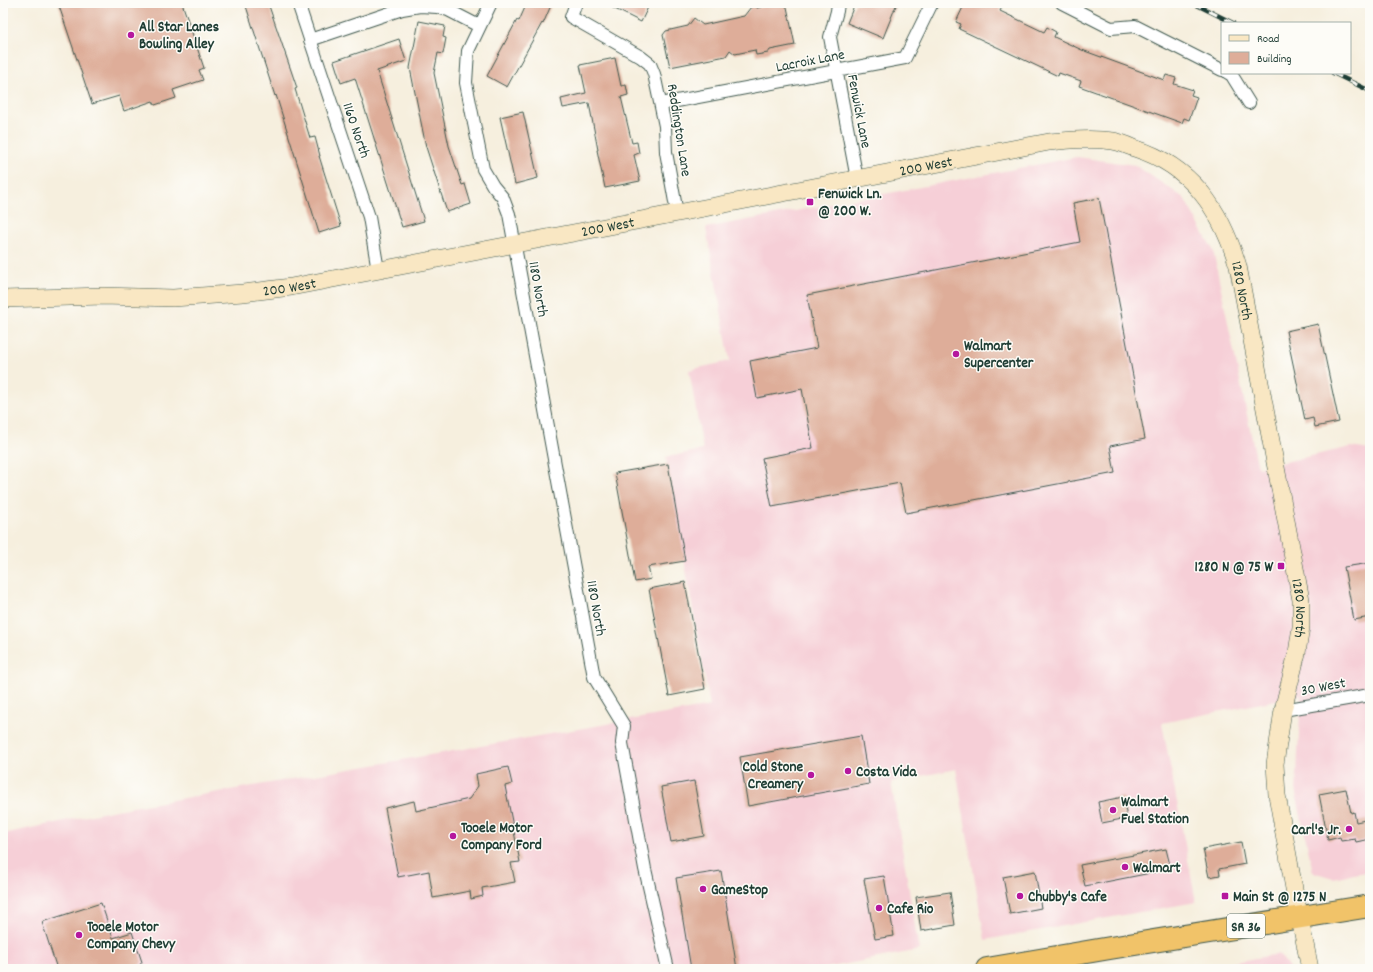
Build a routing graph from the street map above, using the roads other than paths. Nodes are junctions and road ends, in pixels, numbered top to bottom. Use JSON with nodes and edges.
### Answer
{"nodes":[{"id":1,"x":298,"y":3,"type":"edge"},
{"id":2,"x":491,"y":3,"type":"edge"},
{"id":3,"x":576,"y":3,"type":"edge"},
{"id":4,"x":838,"y":3,"type":"edge"},
{"id":5,"x":932,"y":3,"type":"edge"},
{"id":6,"x":1062,"y":3,"type":"edge"},
{"id":7,"x":479,"y":26,"type":"junction"},
{"id":8,"x":310,"y":40,"type":"junction"},
{"id":9,"x":1221,"y":70,"type":"edge"},
{"id":10,"x":836,"y":72,"type":"junction"},
{"id":11,"x":1231,"y":74,"type":"edge"},
{"id":12,"x":1249,"y":103,"type":"dead end"},
{"id":13,"x":661,"y":104,"type":"junction"},
{"id":14,"x":857,"y":179,"type":"junction"},
{"id":15,"x":1197,"y":187,"type":"joint"},
{"id":16,"x":677,"y":213,"type":"junction"},
{"id":17,"x":514,"y":243,"type":"junction"},
{"id":18,"x":378,"y":270,"type":"junction"},
{"id":19,"x":3,"y":299,"type":"edge"},
{"id":20,"x":1370,"y":695,"type":"edge"},
{"id":21,"x":1283,"y":710,"type":"junction"},
{"id":22,"x":1370,"y":906,"type":"edge"},
{"id":23,"x":1299,"y":918,"type":"junction"},
{"id":24,"x":668,"y":969,"type":"edge"},
{"id":25,"x":987,"y":969,"type":"edge"},
{"id":26,"x":1310,"y":969,"type":"edge"}],
"edges":[{"from":1,"to":8,"type":"street","name":"1160 North"},
{"from":2,"to":7,"type":"street","name":"1180 North"},
{"from":3,"to":13,"type":"street","name":"Reddington Lane"},
{"from":4,"to":10,"type":"street","name":"Fenwick Lane"},
{"from":5,"to":10,"type":"street","name":"Lacroix Lane"},
{"from":6,"to":9,"type":"street"},
{"from":7,"to":8,"type":"street"},
{"from":7,"to":17,"type":"street","name":"1180 North"},
{"from":8,"to":18,"type":"street","name":"1160 North"},
{"from":10,"to":13,"type":"street","name":"Lacroix Lane"},
{"from":10,"to":14,"type":"street","name":"Fenwick Lane"},
{"from":11,"to":12,"type":"street"},
{"from":13,"to":16,"type":"street","name":"Reddington Lane"},
{"from":14,"to":15,"type":"street","name":"200 West"},
{"from":14,"to":16,"type":"street","name":"200 West"},
{"from":15,"to":21,"type":"street","name":"1280 North"},
{"from":16,"to":17,"type":"street","name":"200 West"},
{"from":17,"to":18,"type":"street","name":"200 West"},
{"from":17,"to":24,"type":"street","name":"1180 North"},
{"from":18,"to":19,"type":"street","name":"200 West"},
{"from":20,"to":21,"type":"street","name":"30 West"},
{"from":21,"to":23,"type":"street","name":"1280 North"},
{"from":22,"to":23,"type":"highway","number":"SR 36"},
{"from":23,"to":25,"type":"highway","number":"SR 36"},
{"from":23,"to":26,"type":"street","name":"1280 North"}]}
